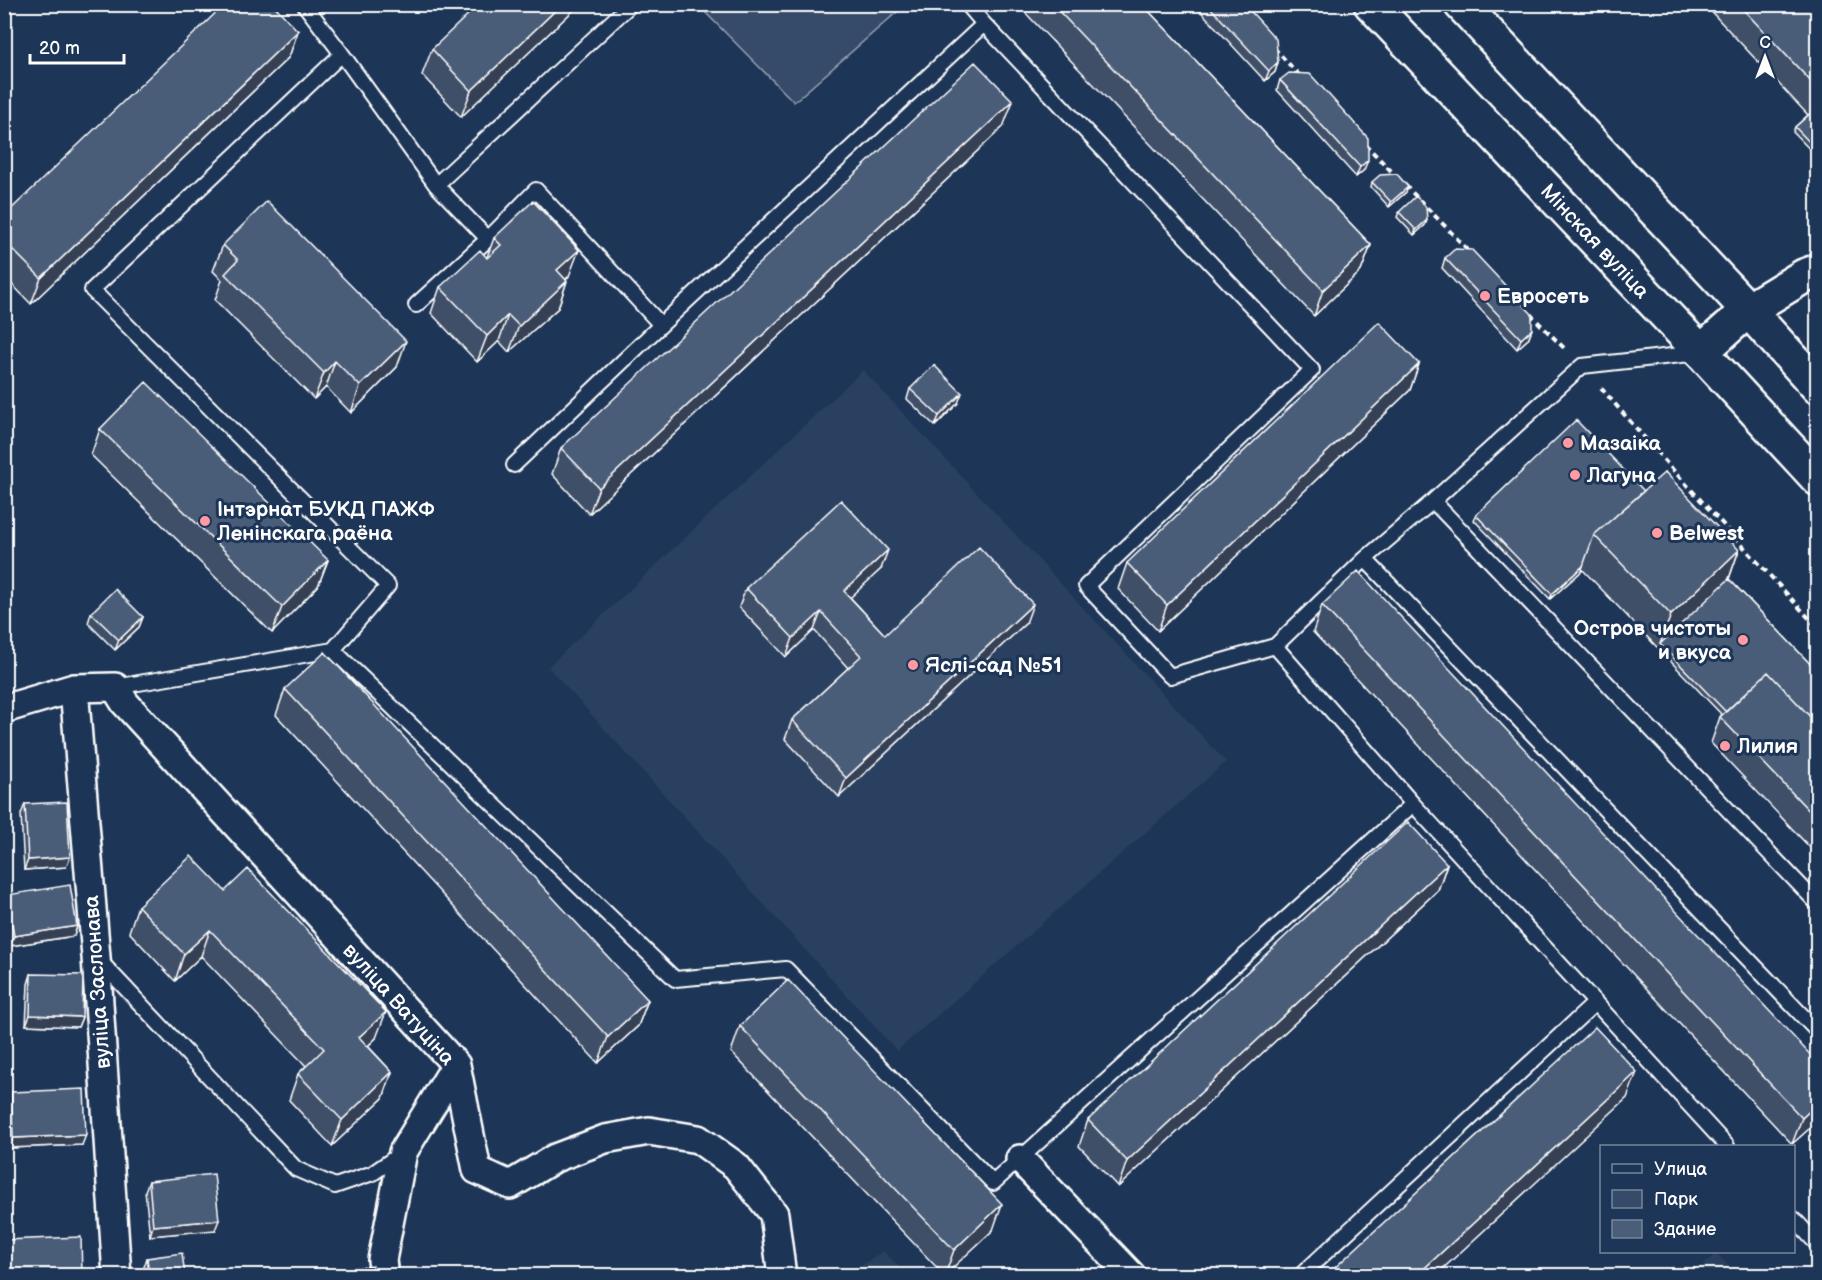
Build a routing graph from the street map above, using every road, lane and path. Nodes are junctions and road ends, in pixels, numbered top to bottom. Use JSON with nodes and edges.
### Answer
{"nodes":[{"id":1,"x":10,"y":4,"type":"edge"},
{"id":2,"x":304,"y":4,"type":"edge"},
{"id":3,"x":632,"y":4,"type":"edge"},
{"id":4,"x":967,"y":4,"type":"edge"},
{"id":5,"x":1371,"y":4,"type":"edge"},
{"id":6,"x":1461,"y":4,"type":"edge"},
{"id":7,"x":4,"y":9,"type":"edge"},
{"id":8,"x":984,"y":24,"type":"junction"},
{"id":9,"x":1272,"y":46,"type":"edge"},
{"id":10,"x":342,"y":54,"type":"junction"},
{"id":11,"x":1304,"y":80,"type":"edge"},
{"id":12,"x":1359,"y":138,"type":"edge"},
{"id":13,"x":436,"y":185,"type":"junction"},
{"id":14,"x":488,"y":239,"type":"junction"},
{"id":15,"x":1474,"y":256,"type":"edge"},
{"id":16,"x":1818,"y":271,"type":"edge"},
{"id":17,"x":416,"y":305,"type":"dead end"},
{"id":18,"x":1524,"y":307,"type":"edge"},
{"id":19,"x":1748,"y":310,"type":"junction"},
{"id":20,"x":661,"y":325,"type":"junction"},
{"id":21,"x":1701,"y":352,"type":"junction"},
{"id":22,"x":1582,"y":366,"type":"junction"},
{"id":23,"x":1818,"y":387,"type":"edge"},
{"id":24,"x":514,"y":465,"type":"dead end"},
{"id":25,"x":1818,"y":479,"type":"edge"},
{"id":26,"x":1433,"y":501,"type":"junction"},
{"id":27,"x":1365,"y":559,"type":"junction"},
{"id":28,"x":1818,"y":628,"type":"edge"},
{"id":29,"x":1275,"y":646,"type":"junction"},
{"id":30,"x":333,"y":650,"type":"junction"},
{"id":31,"x":115,"y":687,"type":"junction"},
{"id":32,"x":74,"y":688,"type":"junction"},
{"id":33,"x":4,"y":709,"type":"edge"},
{"id":34,"x":1413,"y":804,"type":"junction"},
{"id":35,"x":1818,"y":904,"type":"edge"},
{"id":36,"x":96,"y":957,"type":"junction"},
{"id":37,"x":1595,"y":1002,"type":"junction"},
{"id":38,"x":1818,"y":1032,"type":"edge"},
{"id":39,"x":456,"y":1065,"type":"junction"},
{"id":40,"x":1726,"y":1145,"type":"edge"},
{"id":41,"x":403,"y":1152,"type":"junction"},
{"id":42,"x":1020,"y":1159,"type":"junction"},
{"id":43,"x":1795,"y":1220,"type":"edge"},
{"id":44,"x":1818,"y":1245,"type":"edge"},
{"id":45,"x":117,"y":1275,"type":"edge"},
{"id":46,"x":384,"y":1275,"type":"edge"},
{"id":47,"x":782,"y":1275,"type":"edge"},
{"id":48,"x":1132,"y":1275,"type":"edge"},
{"id":49,"x":1300,"y":1275,"type":"edge"}],
"edges":[{"from":1,"to":7,"type":"path"},
{"from":2,"to":10,"type":"lane"},
{"from":3,"to":13,"type":"lane"},
{"from":4,"to":8,"type":"lane"},
{"from":5,"to":21,"type":"main road","name":"Мінская вуліца"},
{"from":6,"to":19,"type":"main road"},
{"from":8,"to":20,"type":"lane"},
{"from":8,"to":29,"type":"lane"},
{"from":9,"to":11,"type":"path"},
{"from":10,"to":13,"type":"lane"},
{"from":10,"to":30,"type":"lane"},
{"from":12,"to":15,"type":"path"},
{"from":13,"to":14,"type":"lane"},
{"from":14,"to":17,"type":"lane"},
{"from":14,"to":20,"type":"lane"},
{"from":16,"to":19,"type":"main road"},
{"from":18,"to":22,"type":"path"},
{"from":19,"to":21,"type":"main road"},
{"from":19,"to":23,"type":"main road"},
{"from":20,"to":24,"type":"lane"},
{"from":21,"to":22,"type":"lane"},
{"from":21,"to":25,"type":"main road","name":"Мінская вуліца"},
{"from":22,"to":26,"type":"lane"},
{"from":22,"to":28,"type":"path"},
{"from":26,"to":27,"type":"lane"},
{"from":26,"to":35,"type":"lane"},
{"from":27,"to":29,"type":"lane"},
{"from":27,"to":38,"type":"lane"},
{"from":29,"to":34,"type":"lane"},
{"from":30,"to":31,"type":"lane"},
{"from":30,"to":42,"type":"lane"},
{"from":31,"to":32,"type":"street"},
{"from":31,"to":39,"type":"street","name":"вуліца Ватуціна"},
{"from":32,"to":33,"type":"street"},
{"from":32,"to":36,"type":"street","name":"вуліца Заслонава"},
{"from":34,"to":37,"type":"lane"},
{"from":34,"to":42,"type":"lane"},
{"from":36,"to":41,"type":"lane"},
{"from":36,"to":45,"type":"street","name":"вуліца Заслонава"},
{"from":37,"to":40,"type":"lane"},
{"from":37,"to":49,"type":"lane"},
{"from":39,"to":41,"type":"street"},
{"from":39,"to":47,"type":"street","name":"вуліца Ватуціна"},
{"from":41,"to":46,"type":"street"},
{"from":42,"to":48,"type":"street"},
{"from":43,"to":44,"type":"lane"}]}
